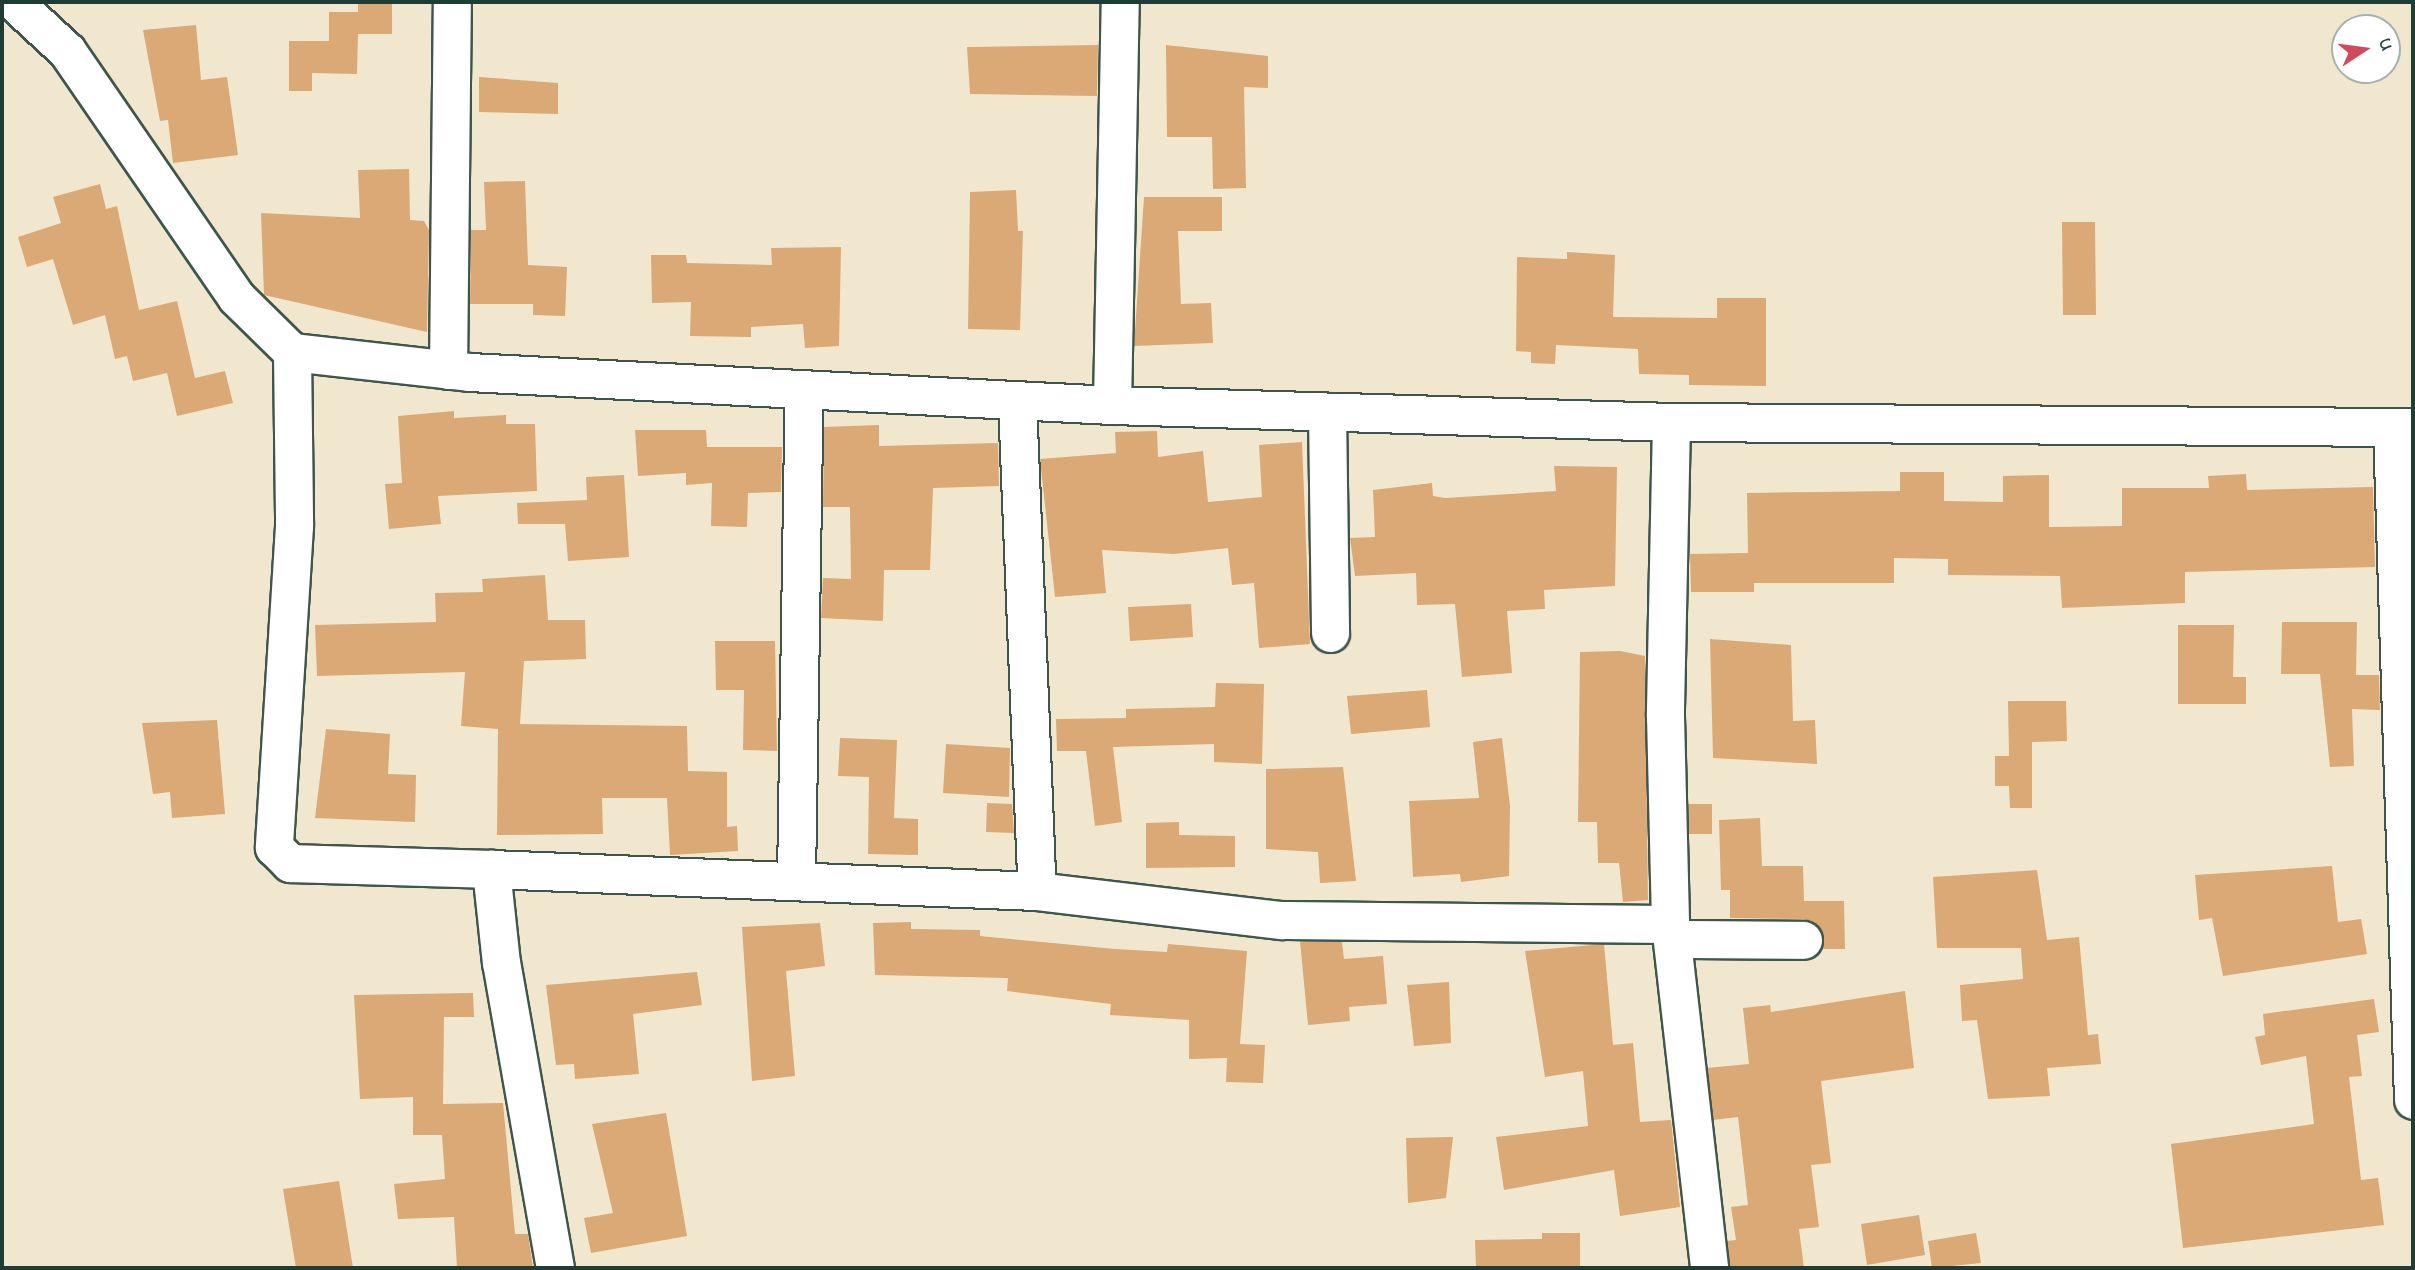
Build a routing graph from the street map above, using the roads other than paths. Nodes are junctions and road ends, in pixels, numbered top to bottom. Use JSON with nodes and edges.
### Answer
{"nodes":[{"id":1,"x":14,"y":2,"type":"edge"},
{"id":2,"x":452,"y":2,"type":"edge"},
{"id":3,"x":1120,"y":2,"type":"edge"},
{"id":4,"x":292,"y":352,"type":"junction"},
{"id":5,"x":448,"y":370,"type":"junction"},
{"id":6,"x":804,"y":393,"type":"junction"},
{"id":7,"x":1017,"y":401,"type":"junction"},
{"id":8,"x":1112,"y":405,"type":"junction"},
{"id":9,"x":1327,"y":412,"type":"junction"},
{"id":10,"x":1671,"y":422,"type":"junction"},
{"id":11,"x":2403,"y":427,"type":"edge"},
{"id":12,"x":1329,"y":633,"type":"dead end"},
{"id":13,"x":491,"y":869,"type":"junction"},
{"id":14,"x":796,"y":879,"type":"junction"},
{"id":15,"x":1037,"y":891,"type":"junction"},
{"id":16,"x":1671,"y":932,"type":"junction"},
{"id":17,"x":1802,"y":940,"type":"dead end"},
{"id":18,"x":2413,"y":1100,"type":"edge"},
{"id":19,"x":555,"y":1268,"type":"edge"},
{"id":20,"x":1709,"y":1268,"type":"edge"}],
"edges":[{"from":1,"to":4,"type":"street"},
{"from":2,"to":5,"type":"street"},
{"from":3,"to":8,"type":"street"},
{"from":4,"to":5,"type":"street"},
{"from":4,"to":13,"type":"street"},
{"from":5,"to":6,"type":"street"},
{"from":6,"to":7,"type":"street"},
{"from":6,"to":14,"type":"street"},
{"from":7,"to":8,"type":"street"},
{"from":7,"to":15,"type":"street"},
{"from":8,"to":9,"type":"street"},
{"from":9,"to":10,"type":"street"},
{"from":9,"to":12,"type":"street"},
{"from":10,"to":11,"type":"street"},
{"from":10,"to":16,"type":"street"},
{"from":11,"to":18,"type":"street"},
{"from":13,"to":14,"type":"street"},
{"from":13,"to":19,"type":"street"},
{"from":14,"to":15,"type":"street"},
{"from":15,"to":16,"type":"street"},
{"from":16,"to":17,"type":"street"},
{"from":16,"to":20,"type":"street"}]}
